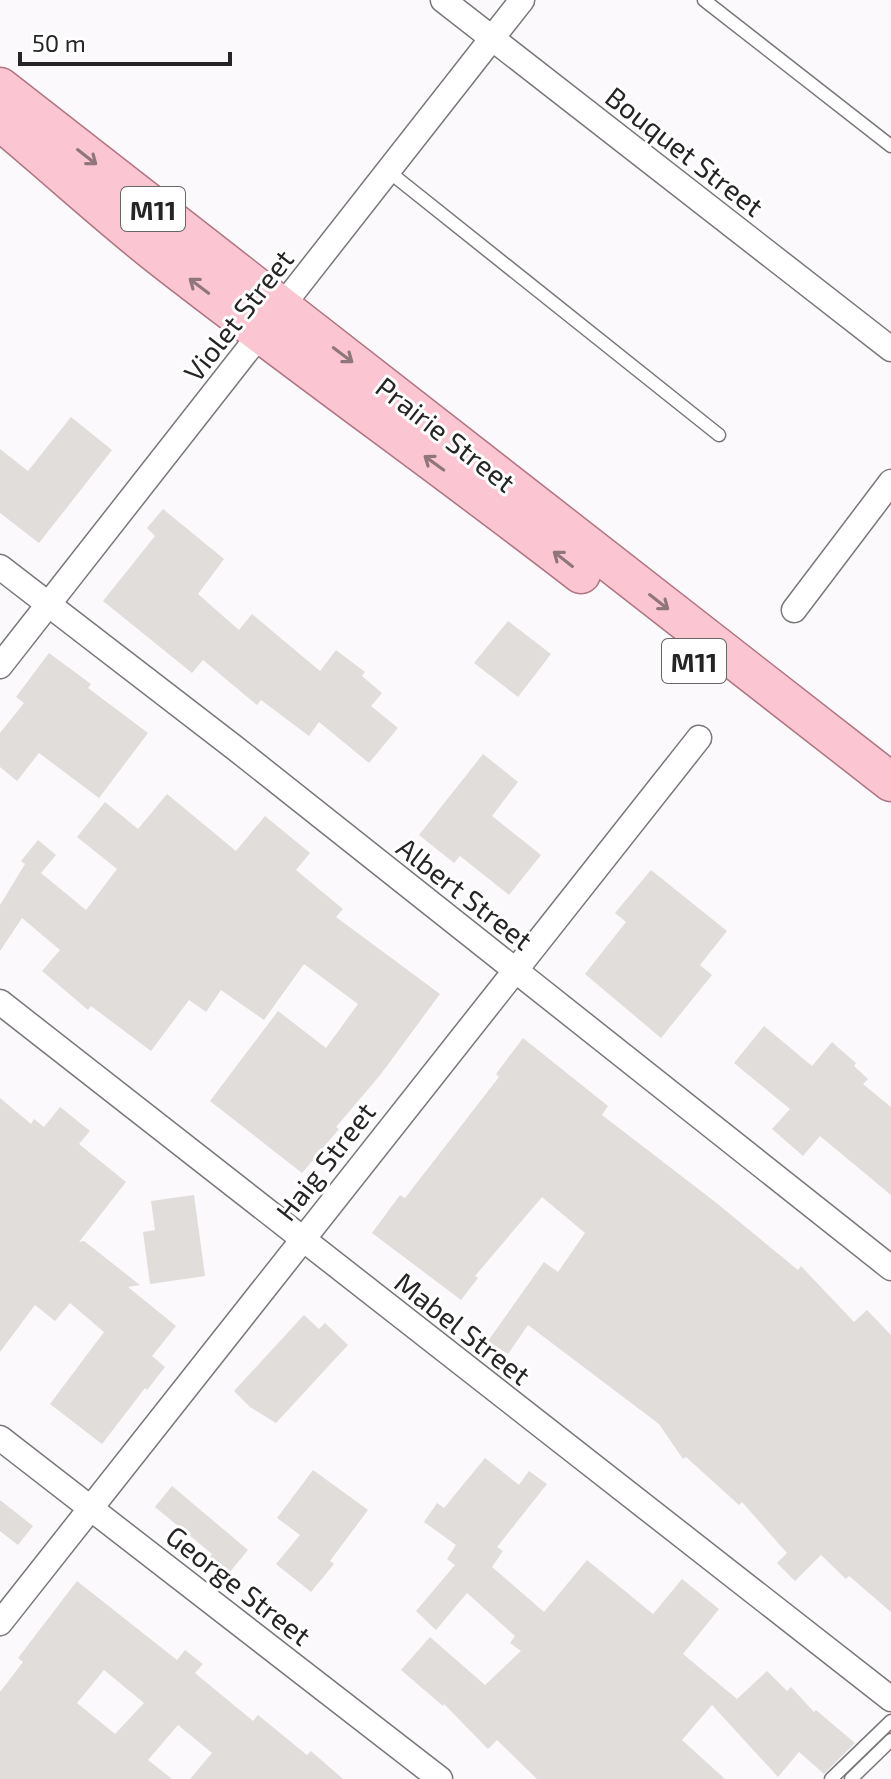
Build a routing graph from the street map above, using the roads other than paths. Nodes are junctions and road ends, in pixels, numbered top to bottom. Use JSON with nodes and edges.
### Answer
{"nodes":[{"id":1,"x":443,"y":0,"type":"edge"},
{"id":2,"x":522,"y":0,"type":"edge"},
{"id":3,"x":704,"y":0,"type":"edge"},
{"id":4,"x":492,"y":38,"type":"junction"},
{"id":5,"x":0,"y":87,"type":"edge"},
{"id":6,"x":0,"y":121,"type":"edge"},
{"id":7,"x":891,"y":146,"type":"edge"},
{"id":8,"x":388,"y":171,"type":"junction"},
{"id":9,"x":271,"y":321,"type":"junction"},
{"id":10,"x":891,"y":349,"type":"edge"},
{"id":11,"x":719,"y":435,"type":"dead end"},
{"id":12,"x":891,"y":482,"type":"edge"},
{"id":13,"x":0,"y":567,"type":"edge"},
{"id":14,"x":48,"y":605,"type":"junction"},
{"id":15,"x":794,"y":610,"type":"dead end"},
{"id":16,"x":0,"y":666,"type":"edge"},
{"id":17,"x":699,"y":738,"type":"dead end"},
{"id":18,"x":891,"y":782,"type":"edge"},
{"id":19,"x":891,"y":812,"type":"edge"},
{"id":20,"x":514,"y":969,"type":"junction"},
{"id":21,"x":0,"y":1002,"type":"edge"},
{"id":22,"x":301,"y":1240,"type":"junction"},
{"id":23,"x":891,"y":1268,"type":"edge"},
{"id":24,"x":0,"y":1438,"type":"edge"},
{"id":25,"x":90,"y":1508,"type":"junction"},
{"id":26,"x":0,"y":1623,"type":"edge"},
{"id":27,"x":891,"y":1699,"type":"edge"},
{"id":28,"x":891,"y":1721,"type":"edge"},
{"id":29,"x":891,"y":1740,"type":"edge"},
{"id":30,"x":440,"y":1779,"type":"edge"},
{"id":31,"x":831,"y":1779,"type":"edge"},
{"id":32,"x":851,"y":1779,"type":"edge"}],
"edges":[{"from":1,"to":4,"type":"street","name":"Bouquet Street"},
{"from":2,"to":4,"type":"street","name":"Violet Street"},
{"from":3,"to":7,"type":"lane"},
{"from":4,"to":8,"type":"street","name":"Violet Street"},
{"from":4,"to":10,"type":"street","name":"Bouquet Street"},
{"from":5,"to":9,"type":"main road","name":"Prairie Street","number":"M11","one_way":true},
{"from":9,"to":6,"type":"main road","name":"Prairie Street","number":"M11","one_way":true},
{"from":8,"to":9,"type":"street","name":"Violet Street"},
{"from":8,"to":11,"type":"lane"},
{"from":9,"to":14,"type":"street","name":"Violet Street"},
{"from":9,"to":18,"type":"main road","name":"Prairie Street","number":"M11","one_way":true},
{"from":19,"to":9,"type":"main road","name":"Prairie Street","number":"M11","one_way":true},
{"from":12,"to":15,"type":"street"},
{"from":13,"to":14,"type":"street","name":"Albert Street"},
{"from":14,"to":16,"type":"street","name":"Violet Street"},
{"from":14,"to":20,"type":"street","name":"Albert Street"},
{"from":17,"to":20,"type":"street","name":"Haig Street"},
{"from":20,"to":22,"type":"street","name":"Haig Street"},
{"from":20,"to":23,"type":"street","name":"Albert Street"},
{"from":21,"to":22,"type":"street","name":"Mabel Street"},
{"from":22,"to":25,"type":"street","name":"Haig Street"},
{"from":22,"to":27,"type":"street","name":"Mabel Street"},
{"from":24,"to":25,"type":"street","name":"George Street"},
{"from":25,"to":26,"type":"street","name":"Haig Street"},
{"from":25,"to":30,"type":"street","name":"George Street"},
{"from":28,"to":31,"type":"lane"},
{"from":29,"to":32,"type":"lane"}]}
